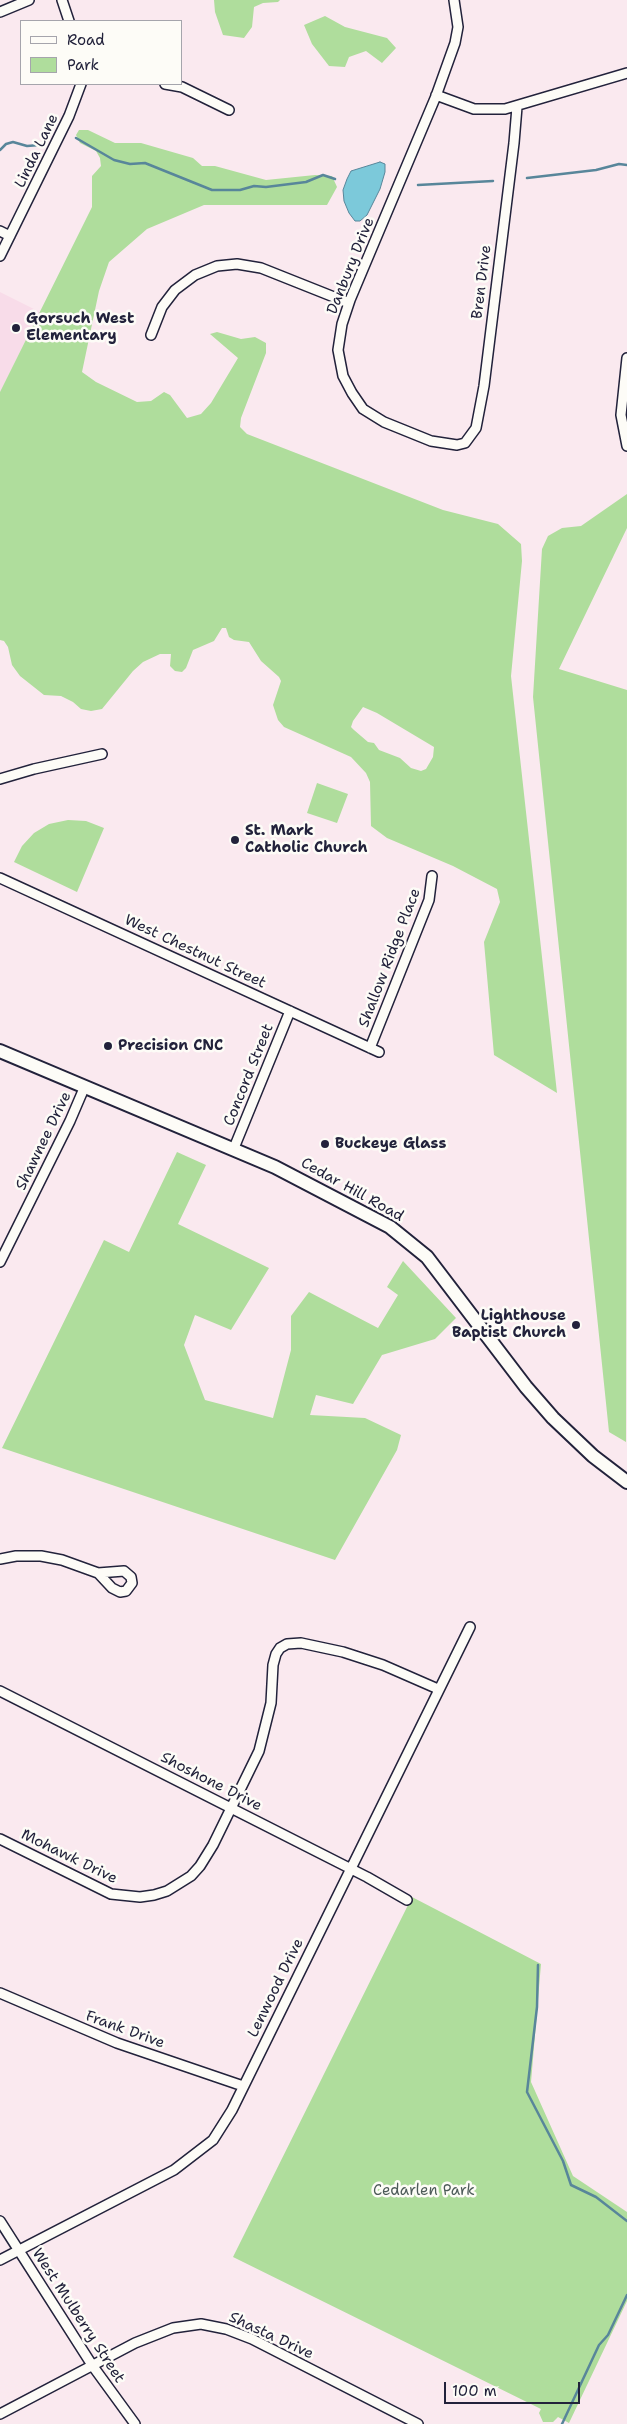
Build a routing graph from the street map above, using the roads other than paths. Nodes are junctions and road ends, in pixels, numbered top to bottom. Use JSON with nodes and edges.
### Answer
{"nodes":[{"id":1,"x":29,"y":0,"type":"edge"},
{"id":2,"x":62,"y":0,"type":"edge"},
{"id":3,"x":454,"y":0,"type":"edge"},
{"id":4,"x":0,"y":12,"type":"edge"},
{"id":5,"x":69,"y":20,"type":"edge"},
{"id":6,"x":627,"y":73,"type":"edge"},
{"id":7,"x":81,"y":85,"type":"edge"},
{"id":8,"x":170,"y":85,"type":"edge"},
{"id":9,"x":436,"y":95,"type":"junction"},
{"id":10,"x":516,"y":107,"type":"junction"},
{"id":11,"x":229,"y":110,"type":"dead end"},
{"id":12,"x":0,"y":231,"type":"edge"},
{"id":13,"x":10,"y":236,"type":"junction"},
{"id":14,"x":0,"y":256,"type":"edge"},
{"id":15,"x":349,"y":303,"type":"junction"},
{"id":16,"x":152,"y":335,"type":"dead end"},
{"id":17,"x":627,"y":358,"type":"edge"},
{"id":18,"x":452,"y":444,"type":"joint"},
{"id":19,"x":627,"y":446,"type":"edge"},
{"id":20,"x":102,"y":754,"type":"dead end"},
{"id":21,"x":0,"y":779,"type":"edge"},
{"id":22,"x":432,"y":876,"type":"dead end"},
{"id":23,"x":0,"y":878,"type":"edge"},
{"id":24,"x":290,"y":1011,"type":"junction"},
{"id":25,"x":370,"y":1048,"type":"junction"},
{"id":26,"x":0,"y":1051,"type":"edge"},
{"id":27,"x":379,"y":1052,"type":"dead end"},
{"id":28,"x":85,"y":1086,"type":"junction"},
{"id":29,"x":234,"y":1148,"type":"junction"},
{"id":30,"x":0,"y":1262,"type":"edge"},
{"id":31,"x":623,"y":1479,"type":"edge"},
{"id":32,"x":0,"y":1560,"type":"edge"},
{"id":33,"x":98,"y":1573,"type":"dead end"},
{"id":34,"x":470,"y":1627,"type":"dead end"},
{"id":35,"x":438,"y":1689,"type":"junction"},
{"id":36,"x":0,"y":1691,"type":"edge"},
{"id":37,"x":232,"y":1808,"type":"junction"},
{"id":38,"x":0,"y":1839,"type":"edge"},
{"id":39,"x":351,"y":1868,"type":"junction"},
{"id":40,"x":407,"y":1900,"type":"dead end"},
{"id":41,"x":0,"y":1993,"type":"edge"},
{"id":42,"x":243,"y":2086,"type":"junction"},
{"id":43,"x":0,"y":2221,"type":"edge"},
{"id":44,"x":20,"y":2251,"type":"junction"},
{"id":45,"x":0,"y":2260,"type":"edge"},
{"id":46,"x":92,"y":2365,"type":"junction"},
{"id":47,"x":0,"y":2414,"type":"edge"},
{"id":48,"x":135,"y":2424,"type":"edge"},
{"id":49,"x":418,"y":2424,"type":"edge"}],
"edges":[{"from":1,"to":4,"type":"street"},
{"from":2,"to":5,"type":"street"},
{"from":3,"to":9,"type":"street","name":"Danbury Drive"},
{"from":6,"to":10,"type":"street"},
{"from":7,"to":13,"type":"street","name":"Linda Lane"},
{"from":8,"to":11,"type":"street"},
{"from":9,"to":10,"type":"street"},
{"from":9,"to":15,"type":"street","name":"Danbury Drive"},
{"from":10,"to":18,"type":"street","name":"Bren Drive"},
{"from":12,"to":13,"type":"street"},
{"from":13,"to":14,"type":"street","name":"Linda Lane"},
{"from":15,"to":16,"type":"street"},
{"from":15,"to":18,"type":"street","name":"Danbury Drive"},
{"from":17,"to":19,"type":"street"},
{"from":20,"to":21,"type":"street"},
{"from":22,"to":25,"type":"street","name":"Shallow Ridge Place"},
{"from":23,"to":24,"type":"street","name":"West Chestnut Street"},
{"from":24,"to":25,"type":"street","name":"West Chestnut Street"},
{"from":24,"to":29,"type":"street","name":"Concord Street"},
{"from":25,"to":27,"type":"street","name":"West Chestnut Street"},
{"from":26,"to":28,"type":"main road","name":"Cedar Hill Road"},
{"from":28,"to":29,"type":"main road","name":"Cedar Hill Road"},
{"from":28,"to":30,"type":"street","name":"Shawnee Drive"},
{"from":29,"to":31,"type":"main road","name":"Cedar Hill Road"},
{"from":32,"to":33,"type":"street"},
{"from":34,"to":35,"type":"street","name":"Lenwood Drive"},
{"from":35,"to":37,"type":"street","name":"Mohawk Drive"},
{"from":35,"to":39,"type":"street","name":"Lenwood Drive"},
{"from":36,"to":37,"type":"street","name":"Shoshone Drive"},
{"from":37,"to":38,"type":"street","name":"Mohawk Drive"},
{"from":37,"to":39,"type":"street","name":"Shoshone Drive"},
{"from":39,"to":40,"type":"street","name":"Shoshone Drive"},
{"from":39,"to":42,"type":"street","name":"Lenwood Drive"},
{"from":41,"to":42,"type":"street","name":"Frank Drive"},
{"from":42,"to":44,"type":"street","name":"Lenwood Drive"},
{"from":43,"to":44,"type":"street","name":"West Mulberry Street"},
{"from":44,"to":45,"type":"street","name":"Lenwood Drive"},
{"from":44,"to":46,"type":"street","name":"West Mulberry Street"},
{"from":46,"to":47,"type":"street","name":"Shasta Drive"},
{"from":46,"to":48,"type":"street","name":"West Mulberry Street"},
{"from":46,"to":49,"type":"street","name":"Shasta Drive"}]}
